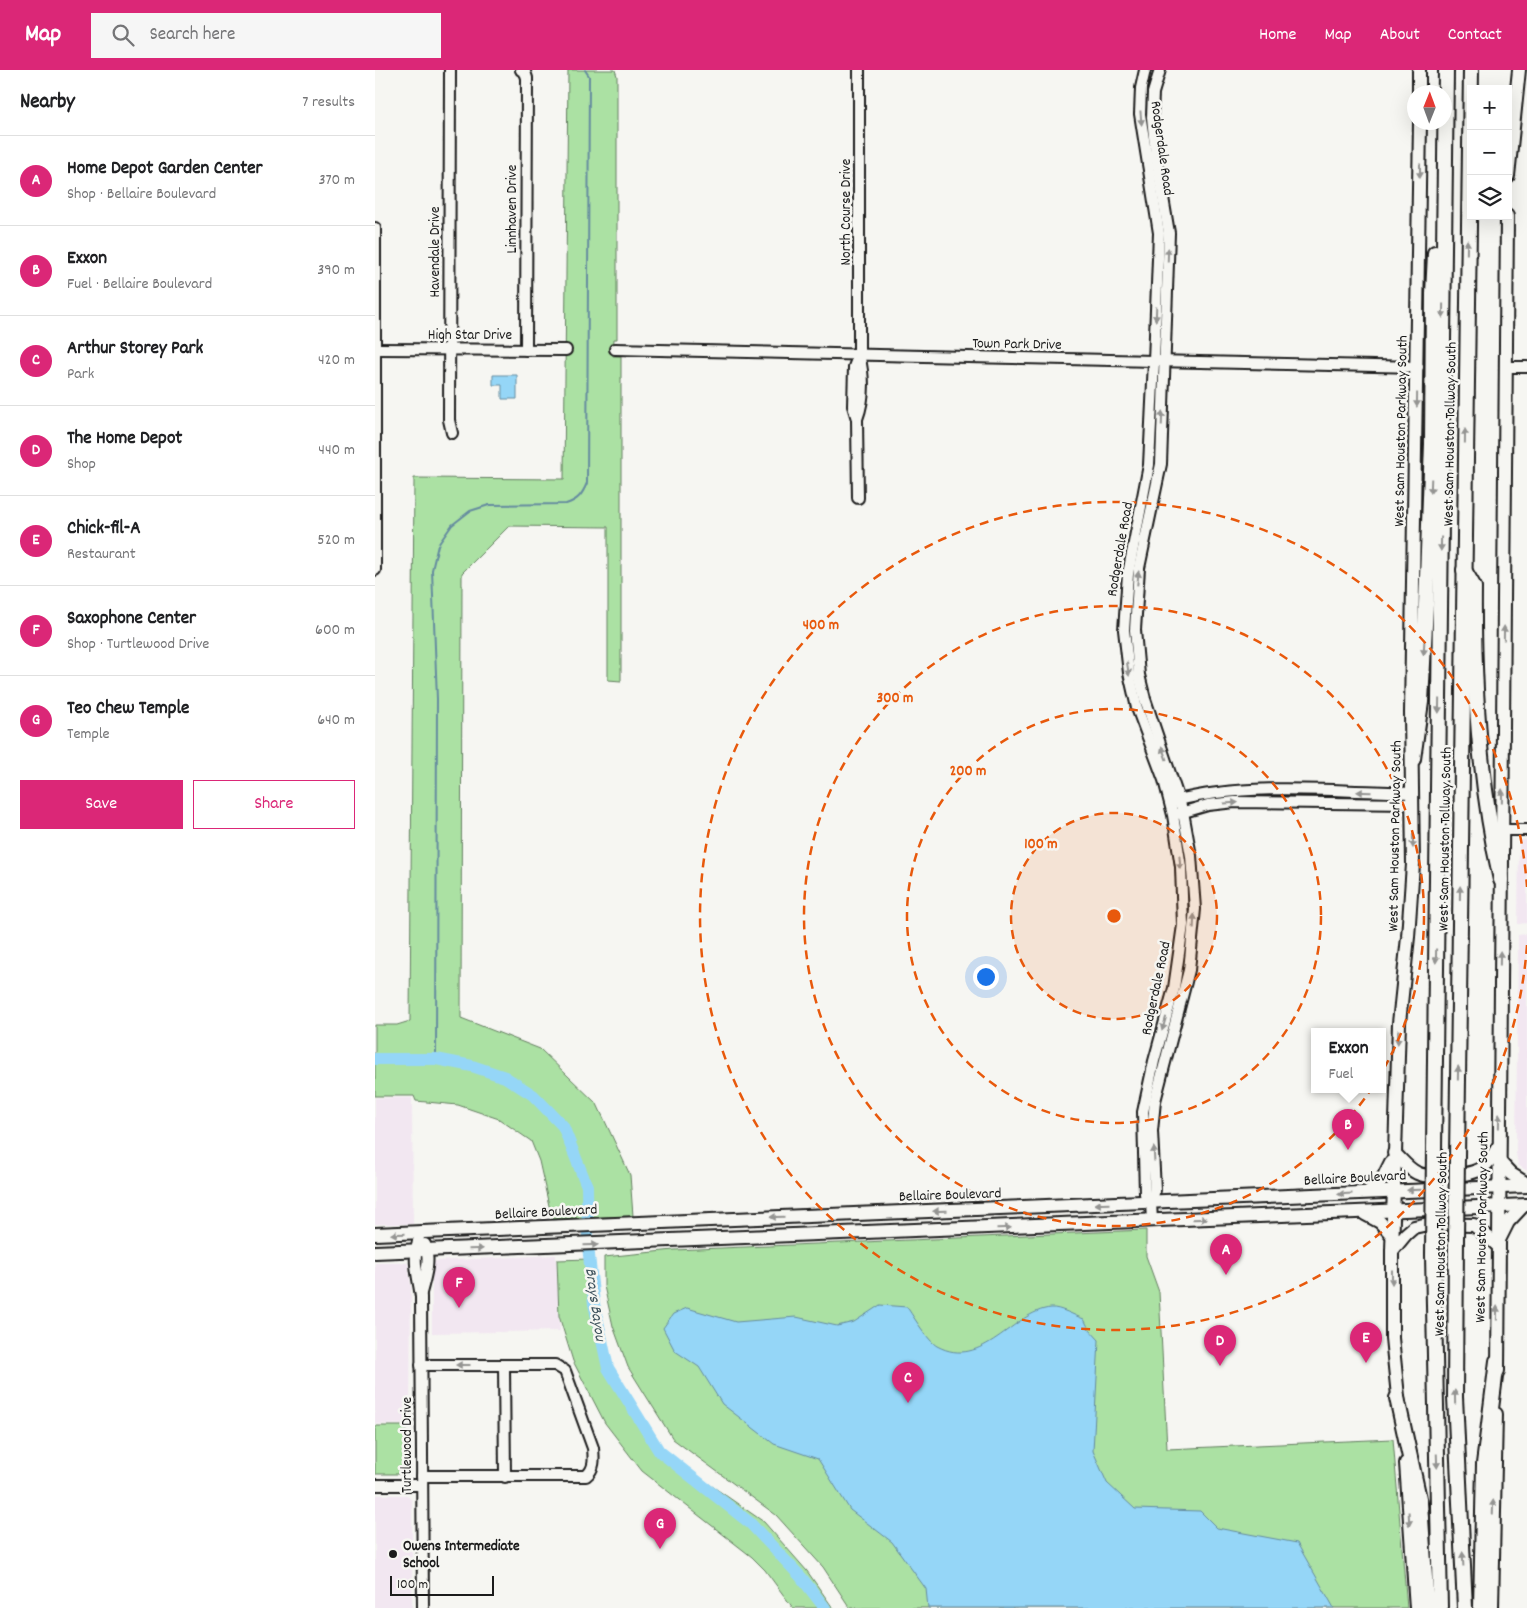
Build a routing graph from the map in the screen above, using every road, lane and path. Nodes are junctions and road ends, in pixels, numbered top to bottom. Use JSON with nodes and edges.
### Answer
{"nodes":[{"id":1,"x":450,"y":70,"type":"edge"},
{"id":2,"x":521,"y":70,"type":"edge"},
{"id":3,"x":859,"y":70,"type":"edge"},
{"id":4,"x":1145,"y":70,"type":"edge"},
{"id":5,"x":1160,"y":70,"type":"edge"},
{"id":6,"x":1419,"y":70,"type":"edge"},
{"id":7,"x":1446,"y":70,"type":"edge"},
{"id":8,"x":1471,"y":70,"type":"edge"},
{"id":9,"x":1519,"y":70,"type":"edge"},
{"id":10,"x":1419,"y":85,"type":"edge"},
{"id":11,"x":1446,"y":85,"type":"edge"},
{"id":12,"x":1420,"y":130,"type":"edge"},
{"id":13,"x":1443,"y":130,"type":"edge"},
{"id":14,"x":1446,"y":130,"type":"edge"},
{"id":15,"x":1508,"y":175,"type":"edge"},
{"id":16,"x":1507,"y":220,"type":"edge"},
{"id":17,"x":375,"y":228,"type":"edge"},
{"id":18,"x":375,"y":349,"type":"edge"},
{"id":19,"x":449,"y":349,"type":"junction"},
{"id":20,"x":615,"y":349,"type":"dead end"},
{"id":21,"x":526,"y":350,"type":"junction"},
{"id":22,"x":566,"y":350,"type":"dead end"},
{"id":23,"x":859,"y":354,"type":"junction"},
{"id":24,"x":1159,"y":361,"type":"junction"},
{"id":25,"x":1418,"y":367,"type":"junction"},
{"id":26,"x":1507,"y":367,"type":"junction"},
{"id":27,"x":1527,"y":368,"type":"edge"},
{"id":28,"x":453,"y":433,"type":"dead end"},
{"id":29,"x":857,"y":498,"type":"dead end"},
{"id":30,"x":1464,"y":569,"type":"junction"},
{"id":31,"x":375,"y":570,"type":"edge"},
{"id":32,"x":1413,"y":759,"type":"junction"},
{"id":33,"x":1288,"y":791,"type":"junction"},
{"id":34,"x":1413,"y":799,"type":"junction"},
{"id":35,"x":1175,"y":801,"type":"junction"},
{"id":36,"x":1288,"y":803,"type":"junction"},
{"id":37,"x":1178,"y":813,"type":"junction"},
{"id":38,"x":1502,"y":830,"type":"junction"},
{"id":39,"x":1527,"y":830,"type":"edge"},
{"id":40,"x":1501,"y":880,"type":"junction"},
{"id":41,"x":1178,"y":968,"type":"junction"},
{"id":42,"x":1189,"y":970,"type":"junction"},
{"id":43,"x":1154,"y":1080,"type":"junction"},
{"id":44,"x":1394,"y":1153,"type":"junction"},
{"id":45,"x":1498,"y":1154,"type":"junction"},
{"id":46,"x":1527,"y":1185,"type":"edge"},
{"id":47,"x":1498,"y":1187,"type":"junction"},
{"id":48,"x":1394,"y":1191,"type":"junction"},
{"id":49,"x":1368,"y":1192,"type":"junction"},
{"id":50,"x":1151,"y":1202,"type":"junction"},
{"id":51,"x":1525,"y":1205,"type":"edge"},
{"id":52,"x":1498,"y":1207,"type":"junction"},
{"id":53,"x":1393,"y":1211,"type":"junction"},
{"id":54,"x":1363,"y":1212,"type":"junction"},
{"id":55,"x":850,"y":1214,"type":"junction"},
{"id":56,"x":1152,"y":1221,"type":"junction"},
{"id":57,"x":539,"y":1227,"type":"junction"},
{"id":58,"x":420,"y":1233,"type":"junction"},
{"id":59,"x":375,"y":1234,"type":"edge"},
{"id":60,"x":850,"y":1234,"type":"junction"},
{"id":61,"x":1393,"y":1236,"type":"junction"},
{"id":62,"x":1497,"y":1244,"type":"junction"},
{"id":63,"x":540,"y":1247,"type":"junction"},
{"id":64,"x":1392,"y":1251,"type":"junction"},
{"id":65,"x":375,"y":1252,"type":"edge"},
{"id":66,"x":421,"y":1252,"type":"junction"},
{"id":67,"x":1497,"y":1361,"type":"junction"},
{"id":68,"x":421,"y":1365,"type":"junction"},
{"id":69,"x":504,"y":1365,"type":"junction"},
{"id":70,"x":1397,"y":1398,"type":"junction"},
{"id":71,"x":505,"y":1476,"type":"junction"},
{"id":72,"x":421,"y":1480,"type":"junction"},
{"id":73,"x":375,"y":1485,"type":"edge"},
{"id":74,"x":423,"y":1608,"type":"edge"},
{"id":75,"x":1416,"y":1608,"type":"edge"},
{"id":76,"x":1427,"y":1608,"type":"edge"},
{"id":77,"x":1440,"y":1608,"type":"edge"},
{"id":78,"x":1465,"y":1608,"type":"edge"},
{"id":79,"x":1481,"y":1608,"type":"edge"},
{"id":80,"x":1493,"y":1608,"type":"edge"}],
"edges":[{"from":1,"to":19,"type":"street","name":"Havendale Drive"},
{"from":2,"to":21,"type":"street","name":"Linnhaven Drive"},
{"from":3,"to":23,"type":"street","name":"North Course Drive"},
{"from":4,"to":24,"type":"street","name":"Rodgerdale Road","one_way":true},
{"from":24,"to":5,"type":"street","name":"Rodgerdale Road","one_way":true},
{"from":6,"to":10,"type":"main road"},
{"from":7,"to":11,"type":"highway","name":"West Sam Houston Tollway South"},
{"from":30,"to":8,"type":"highway","name":"West Sam Houston Tollway South","one_way":true},
{"from":9,"to":15,"type":"main road"},
{"from":12,"to":25,"type":"main road","name":"West Sam Houston Parkway South","one_way":true},
{"from":13,"to":32,"type":"highway","one_way":true},
{"from":14,"to":77,"type":"highway","name":"West Sam Houston Tollway South","one_way":true,"bridge":true},
{"from":16,"to":26,"type":"main road","name":"West Sam Houston Parkway South"},
{"from":17,"to":18,"type":"street"},
{"from":18,"to":19,"type":"street","name":"High Star Drive"},
{"from":18,"to":31,"type":"street"},
{"from":19,"to":21,"type":"street","name":"High Star Drive"},
{"from":19,"to":28,"type":"street","name":"Havendale Drive"},
{"from":20,"to":23,"type":"street","name":"Town Park Drive"},
{"from":21,"to":22,"type":"street","name":"High Star Drive"},
{"from":23,"to":24,"type":"street","name":"Town Park Drive"},
{"from":23,"to":29,"type":"street","name":"North Course Drive"},
{"from":24,"to":25,"type":"street","name":"Town Park Drive"},
{"from":24,"to":35,"type":"street","name":"Rodgerdale Road"},
{"from":25,"to":32,"type":"main road","name":"West Sam Houston Parkway South","one_way":true},
{"from":26,"to":27,"type":"street"},
{"from":38,"to":26,"type":"main road","name":"West Sam Houston Parkway South","one_way":true},
{"from":30,"to":40,"type":"highway"},
{"from":78,"to":30,"type":"highway","name":"West Sam Houston Tollway South","one_way":true,"bridge":true},
{"from":32,"to":34,"type":"main road","name":"West Sam Houston Parkway South"},
{"from":34,"to":33,"type":"street","one_way":true},
{"from":33,"to":35,"type":"street"},
{"from":33,"to":36,"type":"street"},
{"from":34,"to":36,"type":"street"},
{"from":34,"to":44,"type":"main road","name":"West Sam Houston Parkway South","one_way":true},
{"from":35,"to":37,"type":"street","name":"Rodgerdale Road"},
{"from":37,"to":36,"type":"street","one_way":true},
{"from":37,"to":41,"type":"street","name":"Rodgerdale Road","one_way":true},
{"from":42,"to":37,"type":"street","name":"Rodgerdale Road","one_way":true},
{"from":38,"to":39,"type":"street"},
{"from":38,"to":40,"type":"main road","name":"West Sam Houston Parkway South"},
{"from":45,"to":40,"type":"main road","name":"West Sam Houston Parkway South","one_way":true},
{"from":41,"to":42,"type":"street"},
{"from":41,"to":43,"type":"street","name":"Rodgerdale Road","one_way":true},
{"from":42,"to":43,"type":"street","name":"Rodgerdale Road"},
{"from":43,"to":50,"type":"street","name":"Rodgerdale Road"},
{"from":44,"to":45,"type":"main road"},
{"from":44,"to":48,"type":"main road","name":"West Sam Houston Parkway South"},
{"from":44,"to":49,"type":"main road"},
{"from":45,"to":46,"type":"main road"},
{"from":45,"to":47,"type":"main road","name":"West Sam Houston Parkway South"},
{"from":46,"to":47,"type":"main road","name":"Bellaire Boulevard"},
{"from":47,"to":48,"type":"main road","name":"Bellaire Boulevard","one_way":true},
{"from":47,"to":52,"type":"main road","name":"West Sam Houston Parkway South"},
{"from":48,"to":49,"type":"main road","name":"Bellaire Boulevard"},
{"from":48,"to":53,"type":"main road","name":"West Sam Houston Parkway South"},
{"from":49,"to":50,"type":"main road","name":"Bellaire Boulevard","one_way":true},
{"from":50,"to":55,"type":"main road","name":"Bellaire Boulevard","one_way":true},
{"from":50,"to":56,"type":"street","name":"Rodgerdale Road"},
{"from":51,"to":52,"type":"main road"},
{"from":51,"to":62,"type":"main road"},
{"from":52,"to":53,"type":"main road"},
{"from":52,"to":62,"type":"main road","name":"West Sam Houston Parkway South"},
{"from":53,"to":54,"type":"main road"},
{"from":53,"to":61,"type":"main road","name":"West Sam Houston Parkway South"},
{"from":56,"to":54,"type":"main road","one_way":true},
{"from":54,"to":61,"type":"main road"},
{"from":55,"to":57,"type":"main road","name":"Bellaire Boulevard","one_way":true},
{"from":55,"to":60,"type":"main road"},
{"from":60,"to":56,"type":"main road","one_way":true},
{"from":57,"to":58,"type":"main road","name":"Bellaire Boulevard"},
{"from":57,"to":63,"type":"main road"},
{"from":58,"to":59,"type":"main road","name":"Bellaire Boulevard","one_way":true},
{"from":58,"to":66,"type":"street","name":"Turtlewood Drive"},
{"from":63,"to":60,"type":"main road","one_way":true},
{"from":61,"to":64,"type":"main road","name":"West Sam Houston Parkway South"},
{"from":62,"to":64,"type":"main road"},
{"from":67,"to":62,"type":"main road","name":"West Sam Houston Parkway South","one_way":true},
{"from":66,"to":63,"type":"main road","one_way":true},
{"from":64,"to":70,"type":"main road","name":"West Sam Houston Parkway South","one_way":true},
{"from":65,"to":66,"type":"main road"},
{"from":66,"to":68,"type":"street","name":"Turtlewood Drive"},
{"from":67,"to":79,"type":"highway"},
{"from":80,"to":67,"type":"main road","name":"West Sam Houston Parkway South","one_way":true},
{"from":69,"to":68,"type":"street","one_way":true},
{"from":68,"to":72,"type":"street","name":"Turtlewood Drive"},
{"from":69,"to":71,"type":"street"},
{"from":69,"to":71,"type":"street"},
{"from":70,"to":75,"type":"main road","name":"West Sam Houston Parkway South","one_way":true},
{"from":70,"to":76,"type":"highway"},
{"from":71,"to":72,"type":"street"},
{"from":72,"to":73,"type":"street"},
{"from":72,"to":74,"type":"street","name":"Turtlewood Drive"}]}
